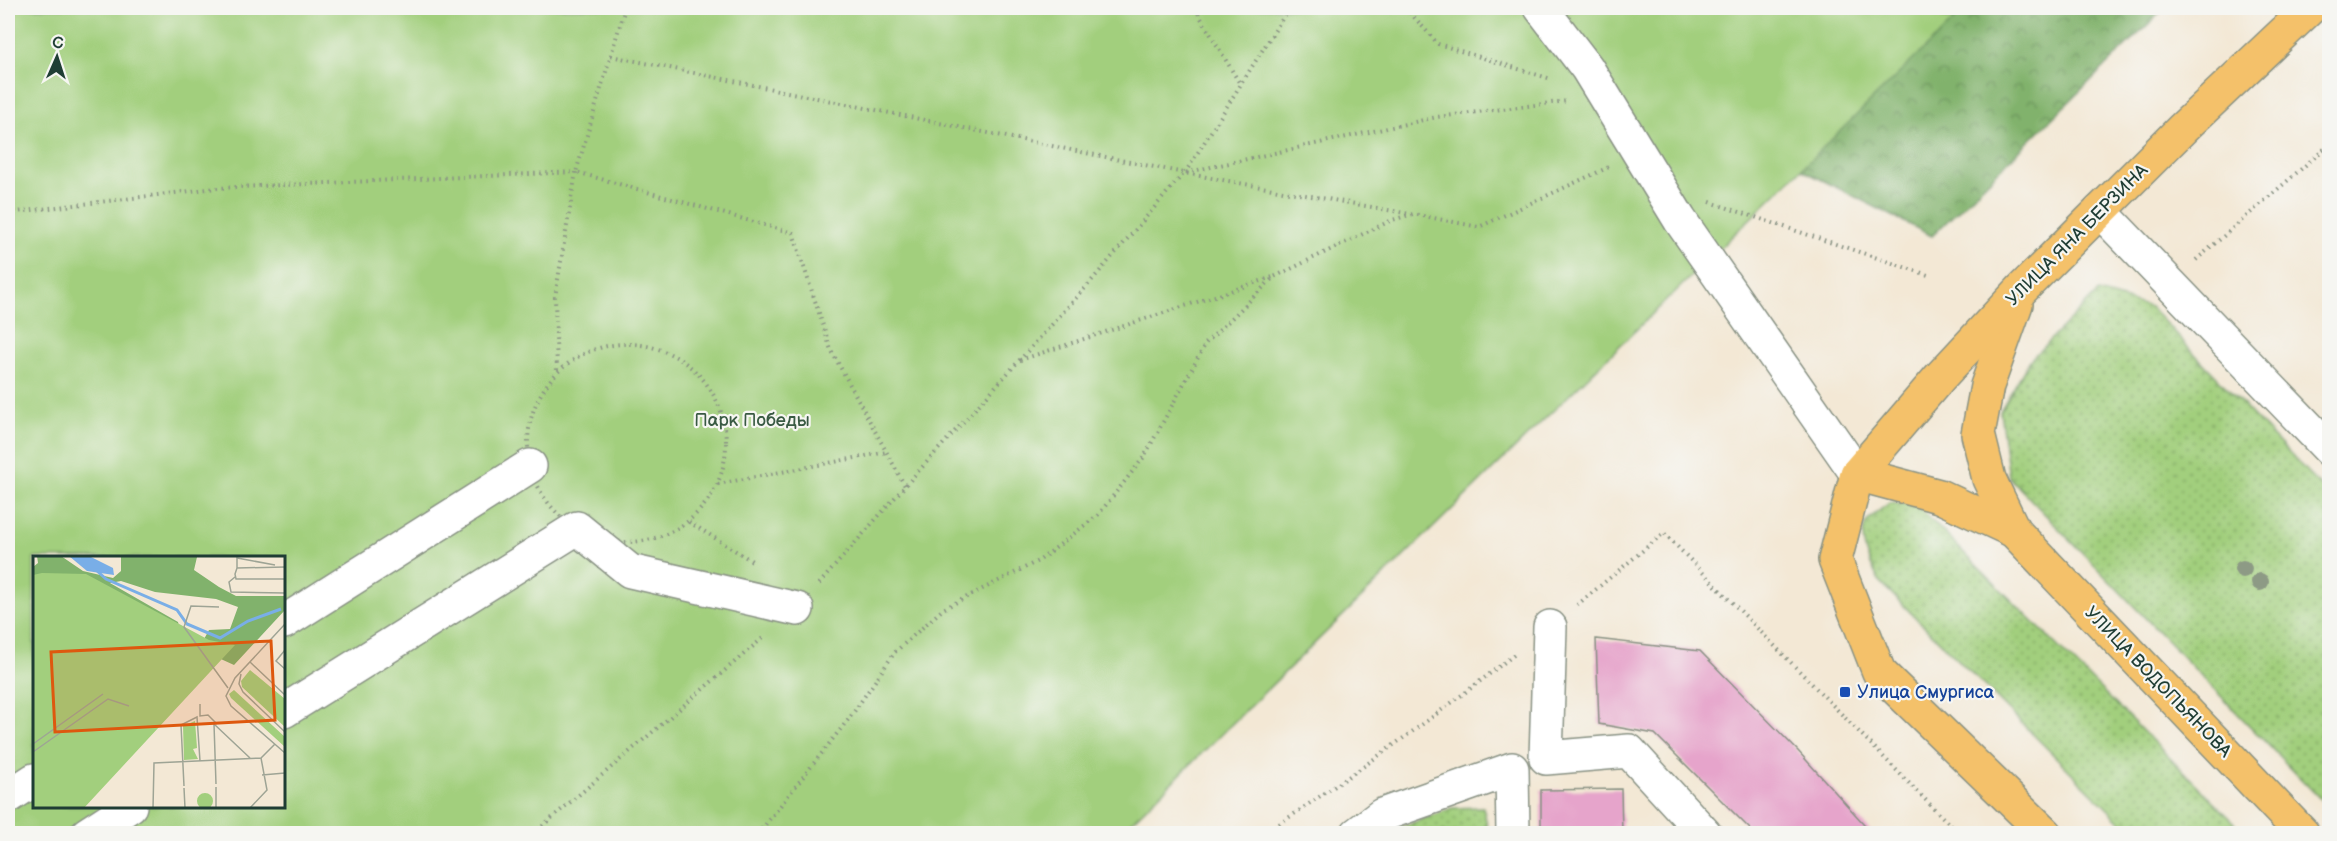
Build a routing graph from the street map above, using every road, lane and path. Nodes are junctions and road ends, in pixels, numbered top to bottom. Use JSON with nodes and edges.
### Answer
{"nodes":[{"id":1,"x":625,"y":8,"type":"edge"},
{"id":2,"x":1195,"y":8,"type":"edge"},
{"id":3,"x":1289,"y":8,"type":"edge"},
{"id":4,"x":1406,"y":8,"type":"edge"},
{"id":5,"x":1541,"y":8,"type":"edge"},
{"id":6,"x":2310,"y":8,"type":"edge"},
{"id":7,"x":611,"y":56,"type":"junction"},
{"id":8,"x":1240,"y":84,"type":"junction"},
{"id":9,"x":1604,"y":96,"type":"junction"},
{"id":10,"x":2330,"y":144,"type":"edge"},
{"id":11,"x":1639,"y":153,"type":"junction"},
{"id":12,"x":576,"y":172,"type":"junction"},
{"id":13,"x":1184,"y":173,"type":"junction"},
{"id":14,"x":1658,"y":185,"type":"junction"},
{"id":15,"x":2100,"y":211,"type":"junction"},
{"id":16,"x":8,"y":213,"type":"edge"},
{"id":17,"x":1413,"y":214,"type":"junction"},
{"id":18,"x":2196,"y":260,"type":"dead end"},
{"id":19,"x":1931,"y":276,"type":"dead end"},
{"id":20,"x":1274,"y":277,"type":"junction"},
{"id":21,"x":2021,"y":290,"type":"junction"},
{"id":22,"x":1020,"y":360,"type":"junction"},
{"id":23,"x":557,"y":371,"type":"junction"},
{"id":24,"x":2330,"y":450,"type":"edge"},
{"id":25,"x":887,"y":452,"type":"junction"},
{"id":26,"x":530,"y":466,"type":"junction"},
{"id":27,"x":1857,"y":474,"type":"junction"},
{"id":28,"x":717,"y":485,"type":"junction"},
{"id":29,"x":906,"y":486,"type":"junction"},
{"id":30,"x":689,"y":522,"type":"junction"},
{"id":31,"x":577,"y":528,"type":"junction"},
{"id":32,"x":2014,"y":531,"type":"junction"},
{"id":33,"x":759,"y":565,"type":"dead end"},
{"id":34,"x":797,"y":609,"type":"junction"},
{"id":35,"x":285,"y":621,"type":"edge"},
{"id":36,"x":1550,"y":627,"type":"junction"},
{"id":37,"x":285,"y":710,"type":"edge"},
{"id":38,"x":33,"y":781,"type":"edge"},
{"id":39,"x":8,"y":797,"type":"edge"},
{"id":40,"x":128,"y":808,"type":"edge"},
{"id":41,"x":87,"y":834,"type":"edge"},
{"id":42,"x":533,"y":834,"type":"edge"},
{"id":43,"x":758,"y":834,"type":"edge"},
{"id":44,"x":1264,"y":834,"type":"edge"},
{"id":45,"x":1357,"y":834,"type":"edge"},
{"id":46,"x":1513,"y":834,"type":"edge"},
{"id":47,"x":1705,"y":834,"type":"edge"},
{"id":48,"x":1959,"y":834,"type":"edge"},
{"id":49,"x":2046,"y":834,"type":"edge"},
{"id":50,"x":2302,"y":834,"type":"edge"}],
"edges":[{"from":1,"to":7,"type":"path"},
{"from":2,"to":8,"type":"path"},
{"from":3,"to":8,"type":"path"},
{"from":4,"to":9,"type":"path"},
{"from":5,"to":9,"type":"street"},
{"from":6,"to":15,"type":"main road","name":"УЛИЦА ЯНА БЕРЗИНА"},
{"from":7,"to":12,"type":"path"},
{"from":7,"to":13,"type":"path"},
{"from":8,"to":13,"type":"path"},
{"from":9,"to":11,"type":"street"},
{"from":9,"to":13,"type":"path"},
{"from":10,"to":18,"type":"path"},
{"from":11,"to":14,"type":"street"},
{"from":11,"to":17,"type":"path"},
{"from":12,"to":16,"type":"path"},
{"from":12,"to":23,"type":"path"},
{"from":12,"to":25,"type":"path"},
{"from":13,"to":17,"type":"path"},
{"from":13,"to":22,"type":"path"},
{"from":14,"to":19,"type":"path"},
{"from":14,"to":27,"type":"street"},
{"from":15,"to":21,"type":"main road","name":"УЛИЦА ЯНА БЕРЗИНА"},
{"from":15,"to":24,"type":"street"},
{"from":17,"to":20,"type":"path"},
{"from":20,"to":22,"type":"path"},
{"from":20,"to":43,"type":"path"},
{"from":21,"to":27,"type":"main road","name":"УЛИЦА ЯНА БЕРЗИНА"},
{"from":21,"to":32,"type":"main road","name":"УЛИЦА ВОДОПЬЯНОВА"},
{"from":22,"to":29,"type":"path"},
{"from":23,"to":26,"type":"path"},
{"from":23,"to":28,"type":"path"},
{"from":25,"to":28,"type":"path"},
{"from":25,"to":29,"type":"path"},
{"from":26,"to":31,"type":"path"},
{"from":26,"to":35,"type":"street"},
{"from":27,"to":32,"type":"main road","name":"УЛИЦА ВОДОПЬЯНОВА"},
{"from":27,"to":49,"type":"main road"},
{"from":28,"to":30,"type":"path"},
{"from":29,"to":34,"type":"path"},
{"from":30,"to":31,"type":"path"},
{"from":30,"to":33,"type":"path"},
{"from":31,"to":34,"type":"street"},
{"from":31,"to":37,"type":"street"},
{"from":32,"to":50,"type":"main road","name":"УЛИЦА ВОДОПЬЯНОВА"},
{"from":34,"to":42,"type":"path"},
{"from":36,"to":44,"type":"path"},
{"from":36,"to":47,"type":"street"},
{"from":36,"to":48,"type":"path"},
{"from":38,"to":39,"type":"street"},
{"from":40,"to":41,"type":"street"},
{"from":45,"to":46,"type":"street"}]}
